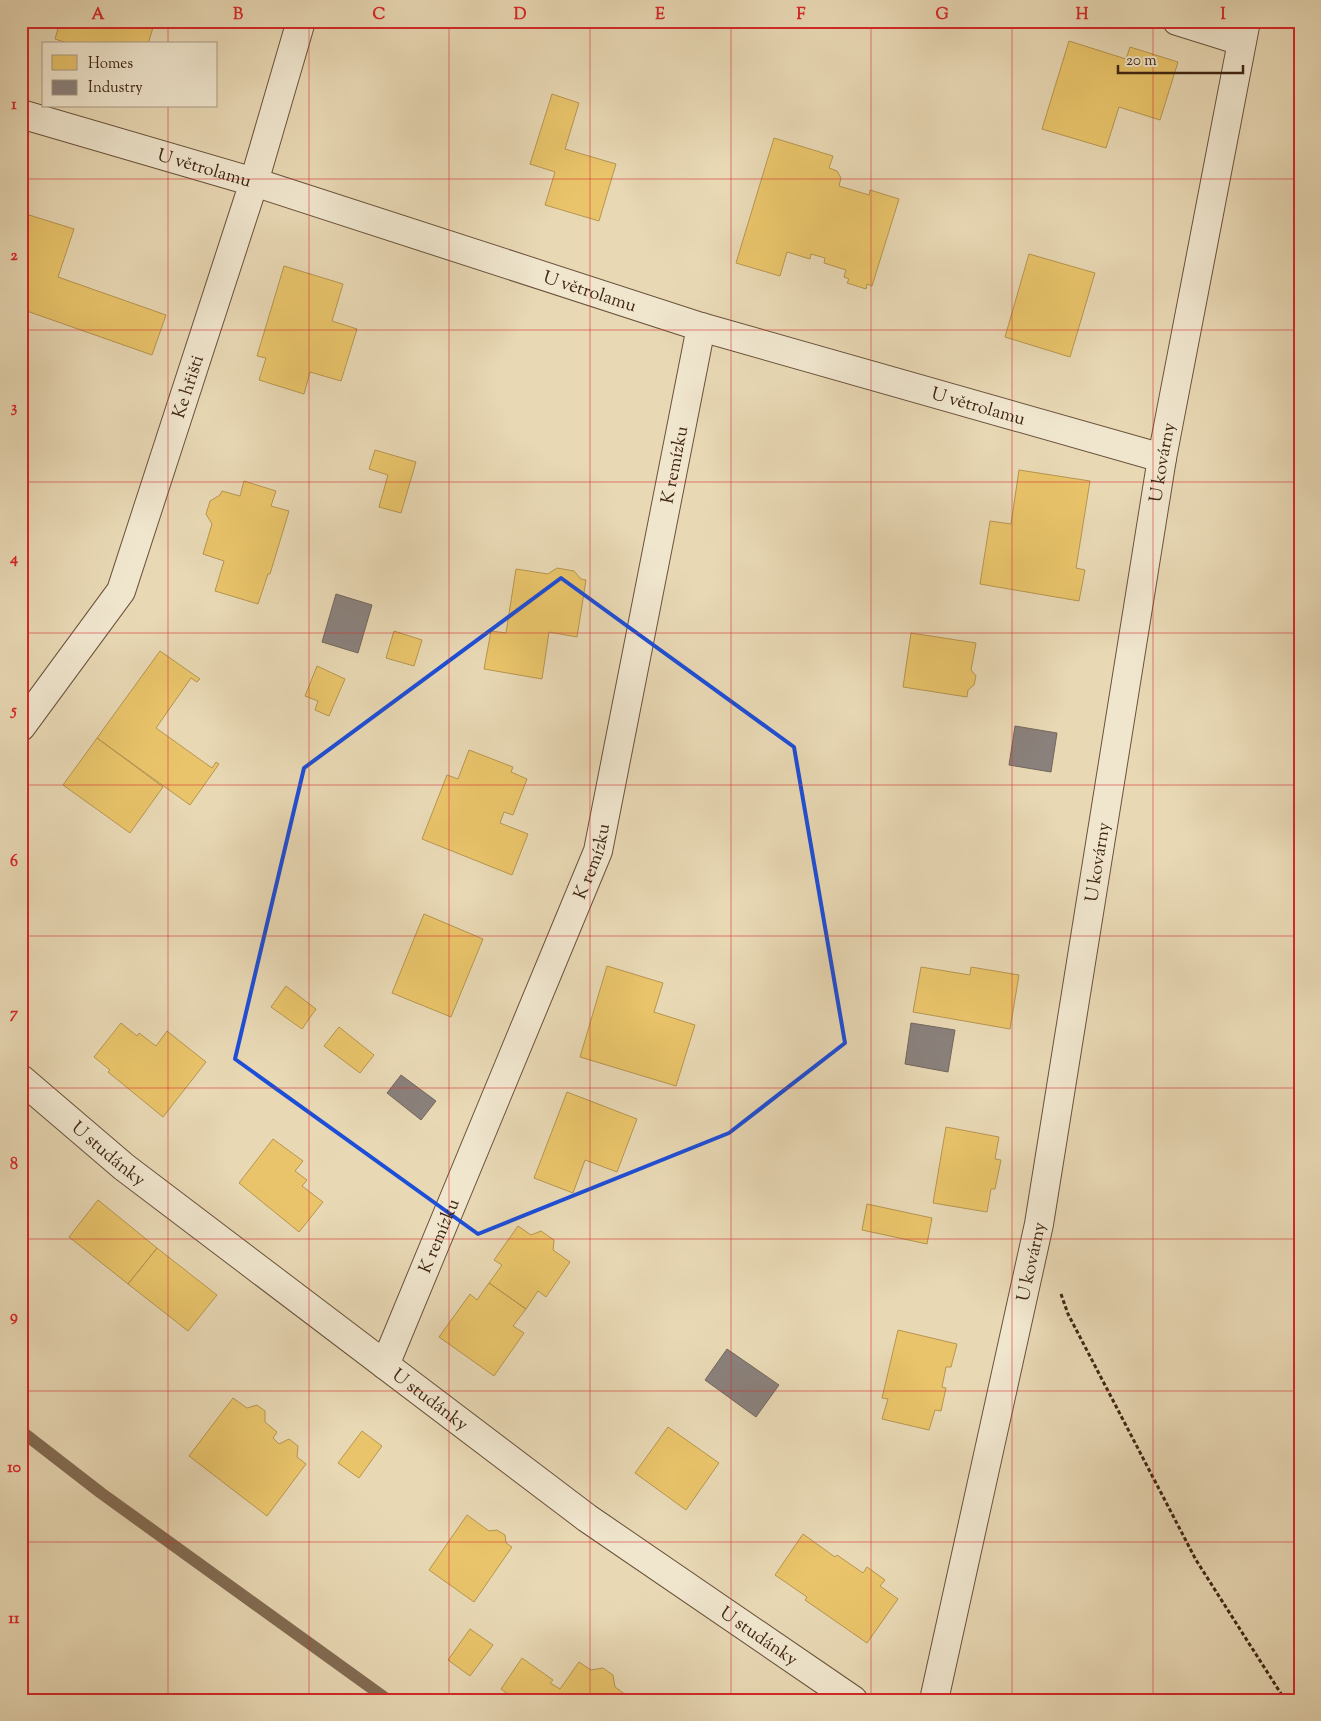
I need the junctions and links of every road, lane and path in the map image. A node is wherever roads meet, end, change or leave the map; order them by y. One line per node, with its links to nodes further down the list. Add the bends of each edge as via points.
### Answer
1 (301, 21): 5 (street, Ke hřišti)
2 (1177, 21): 3 (street)
3 (1244, 31): 7 (street, U kovárny)
4 (21, 114): 5 (street, U větrolamu)
5 (254, 182): 6 (street, U větrolamu); 8 (street, Ke hřišti, via 121,591)
6 (701, 327): 7 (street, U větrolamu); 11 (street, K remízku, via 598,851)
7 (1162, 458): 13 (street, U kovárny, via 1038,1224)
8 (21, 727)
9 (21, 1079): 11 (street, U studánky, via 124,1167)
10 (1059, 1287): 14 (path, via 1068,1314 1196,1560)
11 (385, 1365): 12 (street, U studánky, via 587,1518)
12 (853, 1700)
13 (934, 1700)
14 (1285, 1700)

